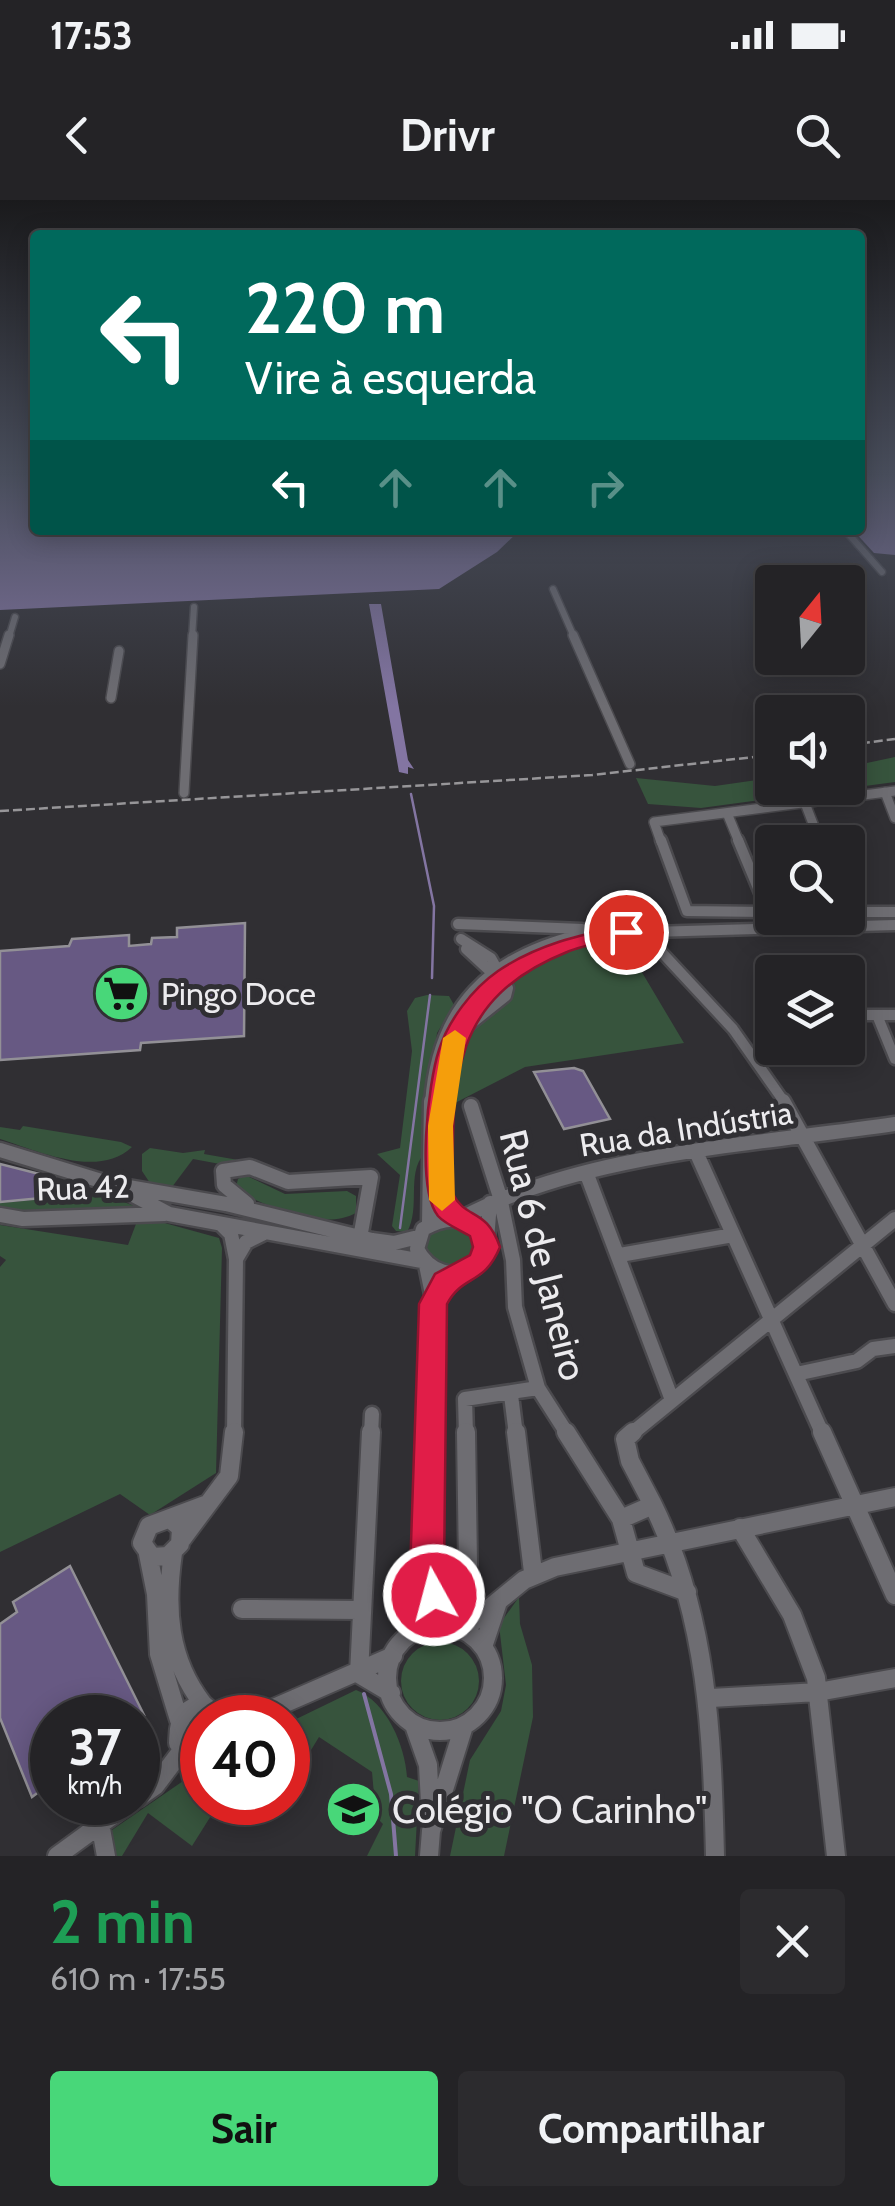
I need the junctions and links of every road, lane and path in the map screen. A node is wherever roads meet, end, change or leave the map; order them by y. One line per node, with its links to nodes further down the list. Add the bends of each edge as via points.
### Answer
1 (865, 552): 2 (street)
2 (882, 572)
3 (553, 589): 9 (street)
4 (194, 607): 11 (street)
5 (14, 616): 7 (street)
6 (119, 651): 8 (street)
7 (0, 664)
8 (111, 698)
9 (630, 764)
10 (890, 792): 12 (street); 15 (street)
11 (184, 793)
12 (865, 795)
13 (789, 805): 14 (street)
14 (727, 813): 16 (street); 17 (street, via 654,822 688,911)
15 (895, 818)
16 (755, 877)
17 (755, 912)
18 (865, 912): 19 (street)
19 (895, 912)
20 (895, 928): 21 (street)
21 (641, 930): 22 (street, via 604,934); 22 (street, via 479,928 457,920 461,938); 29 (street, via 744,1042)
22 (498, 973): 37 (street, via 452,1043 443,1100 439,1182 442,1201); 40 (street, via 448,1024 437,1052 427,1159)
23 (865, 1015): 24 (street)
24 (876, 1015): 25 (street); 26 (street)
25 (895, 1016)
26 (895, 1059)
27 (472, 1106): 34 (street, Rua 6 de Janeiro)
28 (895, 1124): 29 (street, Rua da Indústria)
29 (804, 1137): 31 (street, Rua da Indústria); 47 (street)
30 (0, 1150): 33 (street)
31 (697, 1154): 32 (street, Rua da Indústria); 43 (street)
32 (586, 1172): 34 (street, Rua da Indústria); 48 (street)
33 (111, 1184): 35 (street); 39 (street)
34 (495, 1200): 37 (street, Rua da Indústria); 46 (street, via 483,1219); 57 (street, Rua 6 de Janeiro)
35 (168, 1214): 36 (street, Rua 42); 41 (street)
36 (0, 1215)
37 (460, 1218): 40 (street); 46 (street)
38 (895, 1219): 47 (street)
39 (288, 1222): 45 (street); 45 (street, via 231,1196 224,1171 250,1167 288,1182 371,1177)
40 (430, 1223): 44 (street)
41 (222, 1225): 42 (street); 49 (street, via 231,1234)
42 (264, 1233): 49 (street, via 246,1242); 50 (street)
43 (733, 1235): 48 (street); 54 (street)
44 (418, 1236): 45 (street, via 394,1243); 50 (street)
45 (360, 1238)
46 (486, 1238): 51 (street, via 480,1263)
47 (862, 1246): 53 (street); 54 (street)
48 (620, 1255): 59 (street)
49 (236, 1260): 62 (street, via 234,1452 229,1476)
50 (424, 1263): 51 (street); 52 (street)
51 (452, 1274): 52 (street)
52 (433, 1304): 74 (street)
53 (895, 1304)
54 (771, 1319): 56 (street); 59 (street)
55 (895, 1346): 56 (street)
56 (796, 1374): 64 (street)
57 (538, 1388): 58 (street); 65 (street, Rua 6 de Janeiro)
58 (511, 1395): 72 (street, via 465,1399); 73 (street)
59 (672, 1400): 63 (street, via 625,1439)
60 (372, 1414): 79 (street)
61 (895, 1497): 64 (street)
62 (204, 1505): 66 (street); 69 (street)
63 (653, 1505): 65 (street); 68 (street)
64 (854, 1505): 67 (street); 76 (street)
65 (621, 1518): 70 (street, Rua 6 de Janeiro)
66 (170, 1519): 69 (street, via 181,1528); 71 (street, via 146,1530)
67 (740, 1528): 68 (street); 87 (street, via 792,1615)
68 (674, 1542): 70 (street); 75 (street)
69 (177, 1546): 71 (street, via 157,1558); 89 (street, via 167,1594 173,1648)
70 (630, 1551): 73 (street); 75 (street, via 636,1573)
71 (148, 1554): 92 (street, via 159,1654)
72 (468, 1565)
73 (534, 1572): 77 (street)
74 (427, 1573): 80 (street); 81 (street)
75 (687, 1592): 91 (street)
76 (895, 1595)
77 (498, 1602): 82 (street); 83 (street)
78 (242, 1609): 79 (street)
79 (358, 1610): 85 (street)
80 (442, 1623): 81 (street); 82 (street)
81 (417, 1629): 84 (street)
82 (464, 1629): 83 (street)
83 (483, 1647): 94 (street, via 490,1663 489,1696)
84 (393, 1656): 85 (street); 88 (street)
85 (358, 1674): 88 (street); 90 (street)
86 (895, 1678): 87 (street)
87 (818, 1692): 91 (street); 105 (street)
88 (391, 1693): 93 (street)
89 (194, 1695)
90 (307, 1695)
91 (711, 1698): 104 (street)
92 (179, 1720): 95 (street)
93 (415, 1727): 94 (street, via 442,1734); 100 (street, via 428,1765)
94 (462, 1729): 100 (street)
95 (180, 1739)
96 (180, 1762): 97 (street)
97 (160, 1781)
98 (97, 1825): 101 (street)
99 (100, 1825): 102 (street)
100 (432, 1831): 103 (street)
101 (57, 1856)
102 (106, 1856)
103 (429, 1856)
104 (715, 1856)
105 (836, 1856)

